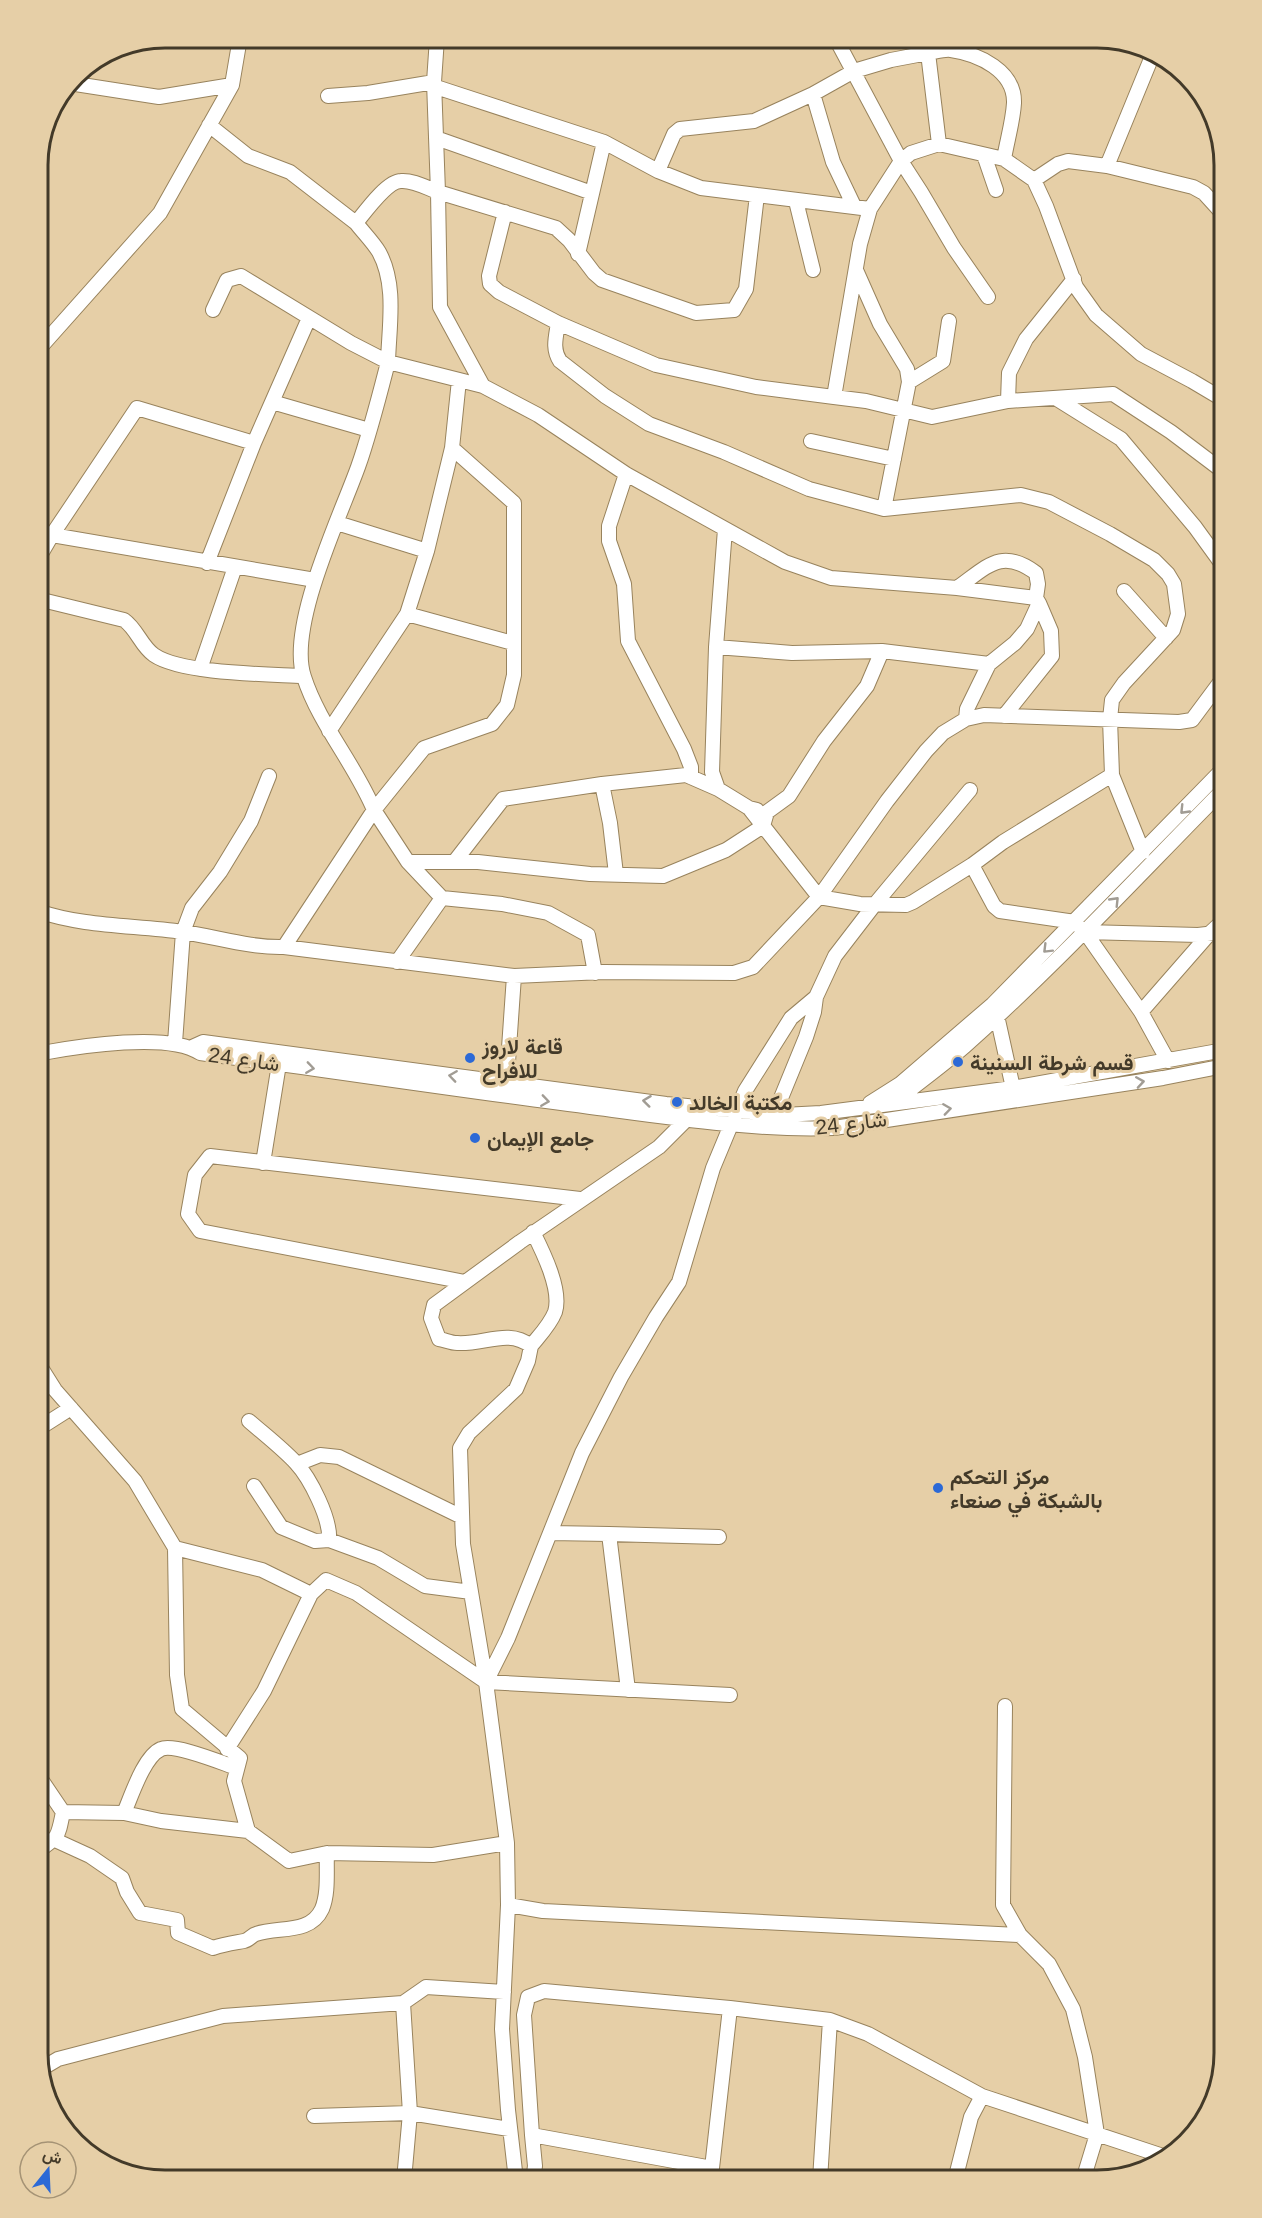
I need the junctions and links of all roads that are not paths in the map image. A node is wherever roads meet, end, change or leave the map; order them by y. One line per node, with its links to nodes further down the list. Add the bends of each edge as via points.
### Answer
1 (238, 48): 9 (street)
2 (436, 48): 7 (street)
3 (841, 48): 6 (street)
4 (928, 53): 6 (street); 15 (street); 17 (street, via 949,50 973,55 995,66 1011,83 1014,102)
5 (1150, 61): 19 (street)
6 (854, 72): 10 (street); 18 (street)
7 (434, 82): 11 (street); 13 (street); 14 (street, via 440,89)
8 (80, 85): 9 (street, via 159,97)
9 (232, 85): 12 (street)
10 (813, 94): 20 (street, via 754,121 680,129); 28 (street, via 833,162)
11 (328, 96)
12 (210, 125): 31 (street, via 248,156 290,172); 41 (street, via 160,213)
13 (436, 138): 23 (street); 24 (street)
14 (604, 142): 20 (street); 24 (street)
15 (939, 144): 16 (street); 18 (street, via 911,153)
16 (984, 155): 17 (street); 22 (street)
17 (1004, 159): 21 (street)
18 (901, 161): 29 (street); 36 (street)
19 (1107, 166): 21 (street, via 1068,161); 27 (street, via 1192,187)
20 (658, 171): 25 (street, via 701,188)
21 (1034, 180): 35 (street)
22 (996, 190)
23 (438, 192): 30 (street); 31 (street, via 397,181); 45 (street, via 440,307)
24 (592, 193): 32 (street)
25 (757, 195): 26 (street); 32 (street, via 746,289 734,310 696,314 623,288 598,277)
26 (796, 201): 28 (street); 33 (street)
27 (1214, 204)
28 (854, 206): 29 (street)
29 (870, 208): 34 (street)
30 (505, 212): 32 (street, via 556,228); 40 (street, via 490,284)
31 (356, 223): 42 (street, via 378,251 389,279)
32 (578, 254)
33 (813, 270)
34 (856, 270): 44 (street, via 880,324 907,369); 47 (street)
35 (1074, 279): 46 (street, via 1096,315 1128,344); 49 (street, via 1026,339 1009,373)
36 (988, 297)
37 (213, 310): 38 (street, via 227,280 241,276)
38 (309, 318): 42 (street); 50 (street)
39 (949, 321): 44 (street, via 943,361)
40 (558, 323): 47 (street, via 666,368 756,387); 59 (street, via 555,353 560,361 649,424 809,489)
41 (48, 339)
42 (388, 362): 43 (street); 52 (street)
43 (459, 380): 45 (street); 55 (street)
44 (909, 382): 51 (street)
45 (483, 386): 58 (street, via 538,415)
46 (1214, 394)
47 (834, 397): 51 (street)
48 (1057, 399): 49 (street); 57 (street, via 1113,394); 65 (street, via 1121,439)
49 (1008, 401): 51 (street, via 932,417)
50 (272, 402): 52 (street); 54 (street)
51 (905, 410): 56 (street)
52 (369, 430): 60 (street)
53 (811, 441): 56 (street)
54 (254, 443): 62 (street, via 137,408); 66 (street)
55 (452, 448): 64 (street); 75 (street, via 514,503)
56 (894, 459): 59 (street)
57 (1214, 464)
58 (626, 474): 61 (street); 88 (street, via 609,526 609,541 624,584 628,641 684,749)
59 (884, 509): 74 (street, via 1021,495 1049,502 1154,560 1168,574 1174,584 1178,614)
60 (337, 523): 64 (street); 68 (street)
61 (725, 530): 69 (street, via 785,562 831,578); 76 (street)
62 (52, 535): 63 (street); 66 (street)
63 (48, 542)
64 (426, 551): 73 (street)
65 (1214, 553)
66 (207, 563): 67 (street)
67 (235, 567): 68 (street); 79 (street)
68 (315, 580): 80 (street, via 302,634)
69 (957, 588): 72 (street); 72 (street, via 993,563 1009,559 1036,573)
70 (1124, 591): 74 (street)
71 (48, 601): 79 (street, via 117,617 135,630 152,654)
72 (1038, 601): 78 (street, via 1027,629); 82 (street, via 1051,631 1052,656)
73 (407, 614): 75 (street); 85 (street)
74 (1166, 638): 83 (street, via 1116,692)
75 (513, 643): 94 (street, via 514,675 507,705 492,724 424,748)
76 (716, 647): 77 (street, via 792,653); 91 (street, via 712,772)
77 (882, 651): 78 (street); 95 (street, via 867,686 824,741 789,796)
78 (989, 664): 84 (street)
79 (200, 669): 80 (street)
80 (303, 676): 85 (street)
81 (1214, 690): 83 (street, via 1191,720)
82 (1004, 716): 83 (street); 84 (street)
83 (1110, 718): 86 (street)
84 (966, 719): 101 (street, via 943,733 926,751)
85 (329, 731): 94 (street, via 366,789)
86 (1112, 775): 96 (street); 99 (street)
87 (269, 776): 107 (street, via 251,821 192,909)
88 (691, 777): 90 (street); 91 (street)
89 (1214, 778): 96 (street, one-way to 96)
90 (602, 784): 97 (street, via 503,799); 100 (street)
91 (718, 789): 95 (street)
92 (970, 790): 103 (street)
93 (1214, 799): 105 (street, one-way to 93)
94 (374, 810): 98 (street); 110 (street)
95 (765, 819): 100 (street, via 726,850 663,876); 101 (street)
96 (1143, 852): 105 (street)
97 (455, 861): 98 (street); 100 (street)
98 (408, 862): 102 (street)
99 (972, 865): 103 (street, via 906,905); 105 (street, via 1000,911)
100 (616, 874)
101 (819, 897): 103 (street); 112 (street, via 753,967 734,973)
102 (442, 898): 111 (street); 112 (street, via 548,913 588,935)
103 (875, 904): 114 (street, via 836,956)
104 (48, 914): 107 (street, via 72,920)
105 (1080, 927): 108 (street); 115 (street); 116 (street)
106 (1214, 929): 108 (street)
107 (183, 932): 110 (street); 117 (street)
108 (1210, 933): 109 (street); 116 (street)
109 (1214, 933)
110 (284, 947): 111 (street)
111 (397, 962): 113 (street)
112 (595, 973): 113 (street)
113 (514, 976): 127 (street)
114 (816, 997): 132 (street, via 806,1037); 134 (street, via 791,1018)
115 (995, 1010): 124 (street); 126 (street)
116 (1141, 1011): 121 (street)
117 (176, 1043): 118 (street); 119 (street, via 79,1046)
118 (192, 1047): 122 (street, شارع 24, via 200,1053); 127 (street, شارع 24, one-way to 118, via 203,1042)
119 (48, 1052)
120 (1214, 1052): 121 (street, شارع 24)
121 (1168, 1061): 126 (street, شارع 24)
122 (279, 1064): 127 (street, شارع 24, one-way to 127); 137 (street)
123 (1214, 1068): 133 (street, شارع 24, one-way to 123)
124 (918, 1078): 125 (street); 128 (street, via 910,1092); 129 (street)
125 (900, 1084): 129 (street); 130 (street)
126 (1013, 1088): 128 (street, شارع 24)
127 (506, 1090): 131 (street, شارع 24)
128 (914, 1100): 129 (street, شارع 24)
129 (894, 1103): 130 (street, شارع 24); 133 (street); 135 (street)
130 (865, 1106): 132 (street, شارع 24, via 820,1113)
131 (690, 1112): 134 (street, شارع 24); 138 (street, via 659,1147)
132 (774, 1114): 134 (street, شارع 24); 136 (street)
133 (916, 1114): 135 (street, شارع 24)
134 (734, 1116): 136 (street, شارع 24); 149 (street, via 713,1168 679,1282 616,1386 582,1453)
135 (855, 1124): 136 (street, شارع 24, via 834,1128)
136 (769, 1127)
137 (263, 1163): 138 (street); 140 (street, via 210,1156 195,1175 188,1214 200,1231)
138 (580, 1200): 139 (street)
139 (533, 1232): 140 (street); 141 (street, via 548,1265 556,1310)
140 (465, 1282): 141 (street, via 434,1305 431,1318 439,1339 458,1343 508,1336)
141 (531, 1346): 148 (street, via 516,1389 469,1433 460,1448)
142 (48, 1379): 143 (street)
143 (71, 1408): 145 (street); 153 (street, via 135,1481)
144 (249, 1421): 146 (street)
145 (48, 1423)
146 (297, 1464): 148 (street, via 320,1455 339,1457); 152 (street, via 319,1502)
147 (254, 1486): 152 (street, via 281,1527 315,1541)
148 (462, 1517): 154 (street)
149 (549, 1533): 150 (street); 156 (street, via 508,1638)
150 (609, 1534): 151 (street); 157 (street)
151 (719, 1537)
152 (329, 1540): 154 (street, via 378,1558 425,1586)
153 (175, 1548): 155 (street, via 262,1570); 160 (street, via 177,1675 182,1709)
154 (471, 1592): 156 (street)
155 (311, 1594): 156 (street, via 326,1580 356,1593); 160 (street, via 264,1691)
156 (486, 1682): 157 (street); 167 (street)
157 (628, 1690): 158 (street)
158 (730, 1695)
159 (1005, 1706): 171 (street, via 1003,1905)
160 (227, 1749): 161 (street, via 240,1758)
161 (237, 1768): 164 (street, via 173,1748 161,1749 148,1760); 165 (street, via 234,1781)
162 (48, 1790): 163 (street)
163 (63, 1812): 164 (street); 166 (street)
164 (124, 1813): 165 (street)
165 (248, 1831): 169 (street, via 289,1861)
166 (55, 1840): 168 (street); 169 (street, via 90,1856 123,1878 140,1913 177,1920 178,1934 213,1948 247,1940 254,1934 291,1930 311,1922 323,1902)
167 (507, 1843): 169 (street, via 433,1855); 170 (street)
168 (48, 1845)
169 (327, 1853)
170 (508, 1905): 171 (street, via 543,1911); 172 (street)
171 (1020, 1935): 181 (street, via 1049,1964 1073,2009)
172 (504, 1992): 173 (street, via 426,1987); 180 (street, via 502,2029)
173 (403, 2003): 176 (street, via 223,2016); 178 (street)
174 (730, 2008): 175 (street); 182 (street, via 544,1991 528,1997 524,2014); 188 (street)
175 (830, 2020): 177 (street, via 868,2034); 189 (street)
176 (48, 2065)
177 (982, 2096): 181 (street); 190 (street, via 971,2117)
178 (410, 2113): 179 (street); 180 (street); 184 (street)
179 (314, 2116)
180 (509, 2129): 185 (street)
181 (1097, 2134): 183 (street); 191 (street)
182 (532, 2135): 186 (street); 187 (street)
183 (1156, 2154)
184 (405, 2170)
185 (515, 2170)
186 (534, 2170)
187 (693, 2170)
188 (711, 2170)
189 (821, 2170)
190 (958, 2170)
191 (1086, 2170)

